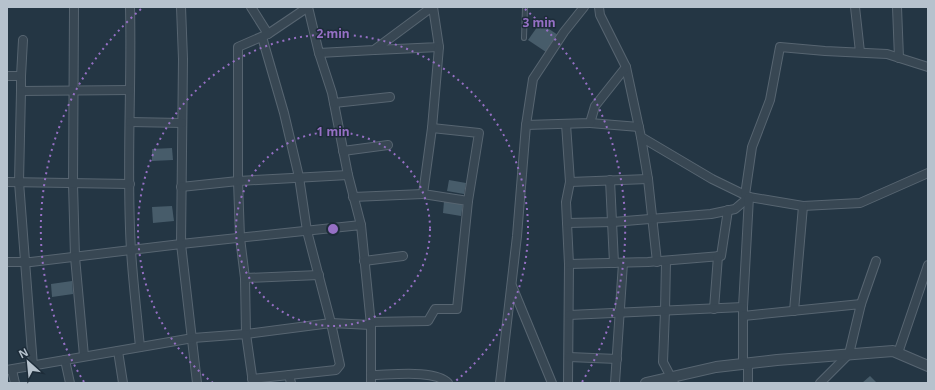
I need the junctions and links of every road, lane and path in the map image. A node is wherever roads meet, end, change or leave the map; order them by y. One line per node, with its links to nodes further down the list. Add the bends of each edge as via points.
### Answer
1 (74, 7): 23 (street)
2 (130, 7): 24 (street)
3 (181, 7): 29 (street)
4 (251, 7): 11 (street)
5 (432, 7): 14 (street); 15 (street)
6 (525, 7): 12 (lane)
7 (584, 7): 32 (street, via 533,79)
8 (599, 7): 19 (street)
9 (855, 7): 16 (street)
10 (897, 7): 18 (street)
11 (265, 35): 17 (street, via 308,7); 40 (street); 43 (street, via 238,47)
12 (524, 38)
13 (23, 40): 22 (street)
14 (439, 47): 15 (street); 34 (street)
15 (374, 50): 17 (street)
16 (860, 52): 18 (street, via 887,54); 51 (street, via 780,47 770,100 752,147)
17 (319, 53): 27 (street)
18 (899, 58): 20 (street)
19 (626, 67): 30 (street, via 595,106); 33 (street)
20 (928, 67)
21 (7, 76): 22 (street)
22 (21, 76): 25 (street)
23 (74, 90): 24 (street); 25 (street); 47 (street)
24 (130, 90): 28 (street)
25 (21, 91): 45 (street)
26 (390, 97): 27 (street)
27 (334, 103): 37 (street)
28 (130, 122): 29 (street); 48 (street)
29 (182, 122): 49 (street)
30 (590, 123): 31 (street); 33 (street)
31 (566, 124): 32 (street); 46 (street)
32 (526, 125): 79 (street)
33 (639, 127): 35 (street)
34 (432, 128): 50 (street); 53 (street, via 479,134)
35 (641, 137): 41 (street); 51 (street, via 712,179)
36 (388, 145): 37 (street)
37 (343, 151): 39 (street)
38 (928, 173): 54 (street, via 860,203)
39 (348, 175): 40 (street); 52 (street)
40 (299, 177): 43 (street); 60 (street)
41 (648, 179): 42 (street); 56 (street)
42 (610, 180): 46 (street); 57 (street)
43 (238, 181): 49 (street); 61 (street)
44 (7, 182): 45 (street)
45 (19, 182): 47 (street); 71 (street)
46 (570, 182): 58 (street, via 566,202)
47 (73, 184): 48 (street); 66 (street)
48 (130, 184): 63 (street)
49 (182, 187): 62 (street)
50 (423, 194): 52 (street); 53 (street)
51 (747, 196): 54 (street); 55 (street, via 735,209); 81 (street)
52 (354, 197): 59 (street)
53 (468, 202): 89 (street, via 457,308 435,309 428,321)
54 (803, 206): 84 (street)
55 (728, 210): 56 (street); 65 (street, via 721,256)
56 (653, 219): 57 (street); 72 (street)
57 (613, 222): 58 (street); 73 (street)
58 (567, 223): 75 (street)
59 (360, 225): 60 (street); 67 (street)
60 (308, 231): 61 (street); 77 (street)
61 (240, 238): 62 (street); 78 (street)
62 (181, 244): 63 (street); 91 (street)
63 (131, 250): 66 (street); 92 (street)
64 (403, 256): 67 (street)
65 (718, 256): 68 (street); 82 (street)
66 (75, 257): 71 (street); 96 (street)
67 (364, 261): 89 (street)
68 (666, 261): 72 (street); 83 (street)
69 (876, 261): 80 (street)
70 (7, 262): 71 (street)
71 (26, 262): 101 (street)
72 (657, 262): 74 (street)
73 (614, 263): 74 (street); 75 (street)
74 (623, 263): 85 (street)
75 (569, 264): 86 (street)
76 (928, 265): 94 (street)
77 (319, 275): 78 (street); 88 (street)
78 (244, 278): 90 (street)
79 (511, 285): 113 (street); 114 (street)
80 (861, 304): 84 (street); 95 (street)
81 (743, 307): 82 (street); 87 (street)
82 (714, 309): 83 (street)
83 (665, 311): 85 (street); 106 (street, via 663,362)
84 (794, 311): 87 (street)
85 (620, 312): 86 (street); 98 (street)
86 (569, 315): 97 (street)
87 (743, 316): 100 (street)
88 (331, 323): 89 (street); 90 (street); 104 (street, via 340,365 336,370)
89 (371, 324): 105 (street)
90 (246, 334): 91 (street); 107 (street)
91 (193, 338): 92 (street); 111 (street)
92 (140, 347): 93 (street)
93 (118, 351): 96 (street); 110 (street)
94 (898, 353): 95 (street, via 893,351); 102 (street)
95 (849, 354): 100 (street); 119 (street)
96 (84, 356): 99 (street)
97 (569, 357): 98 (street); 115 (street)
98 (617, 359): 116 (street)
99 (65, 360): 101 (street); 109 (street)
100 (746, 364): 106 (street, via 716,368); 118 (street)
101 (33, 366): 103 (street)
102 (928, 366)
103 (9, 370): 108 (street)
104 (290, 379): 107 (street)
105 (371, 379): 112 (street, via 423,374 444,379)
106 (673, 380): 117 (street)
107 (253, 381)
108 (15, 383)
109 (70, 383)
110 (123, 383)
111 (197, 383)
112 (448, 383)
113 (500, 383)
114 (552, 383)
115 (568, 383)
116 (615, 383)
117 (646, 383)
118 (748, 383)
119 (820, 383)

